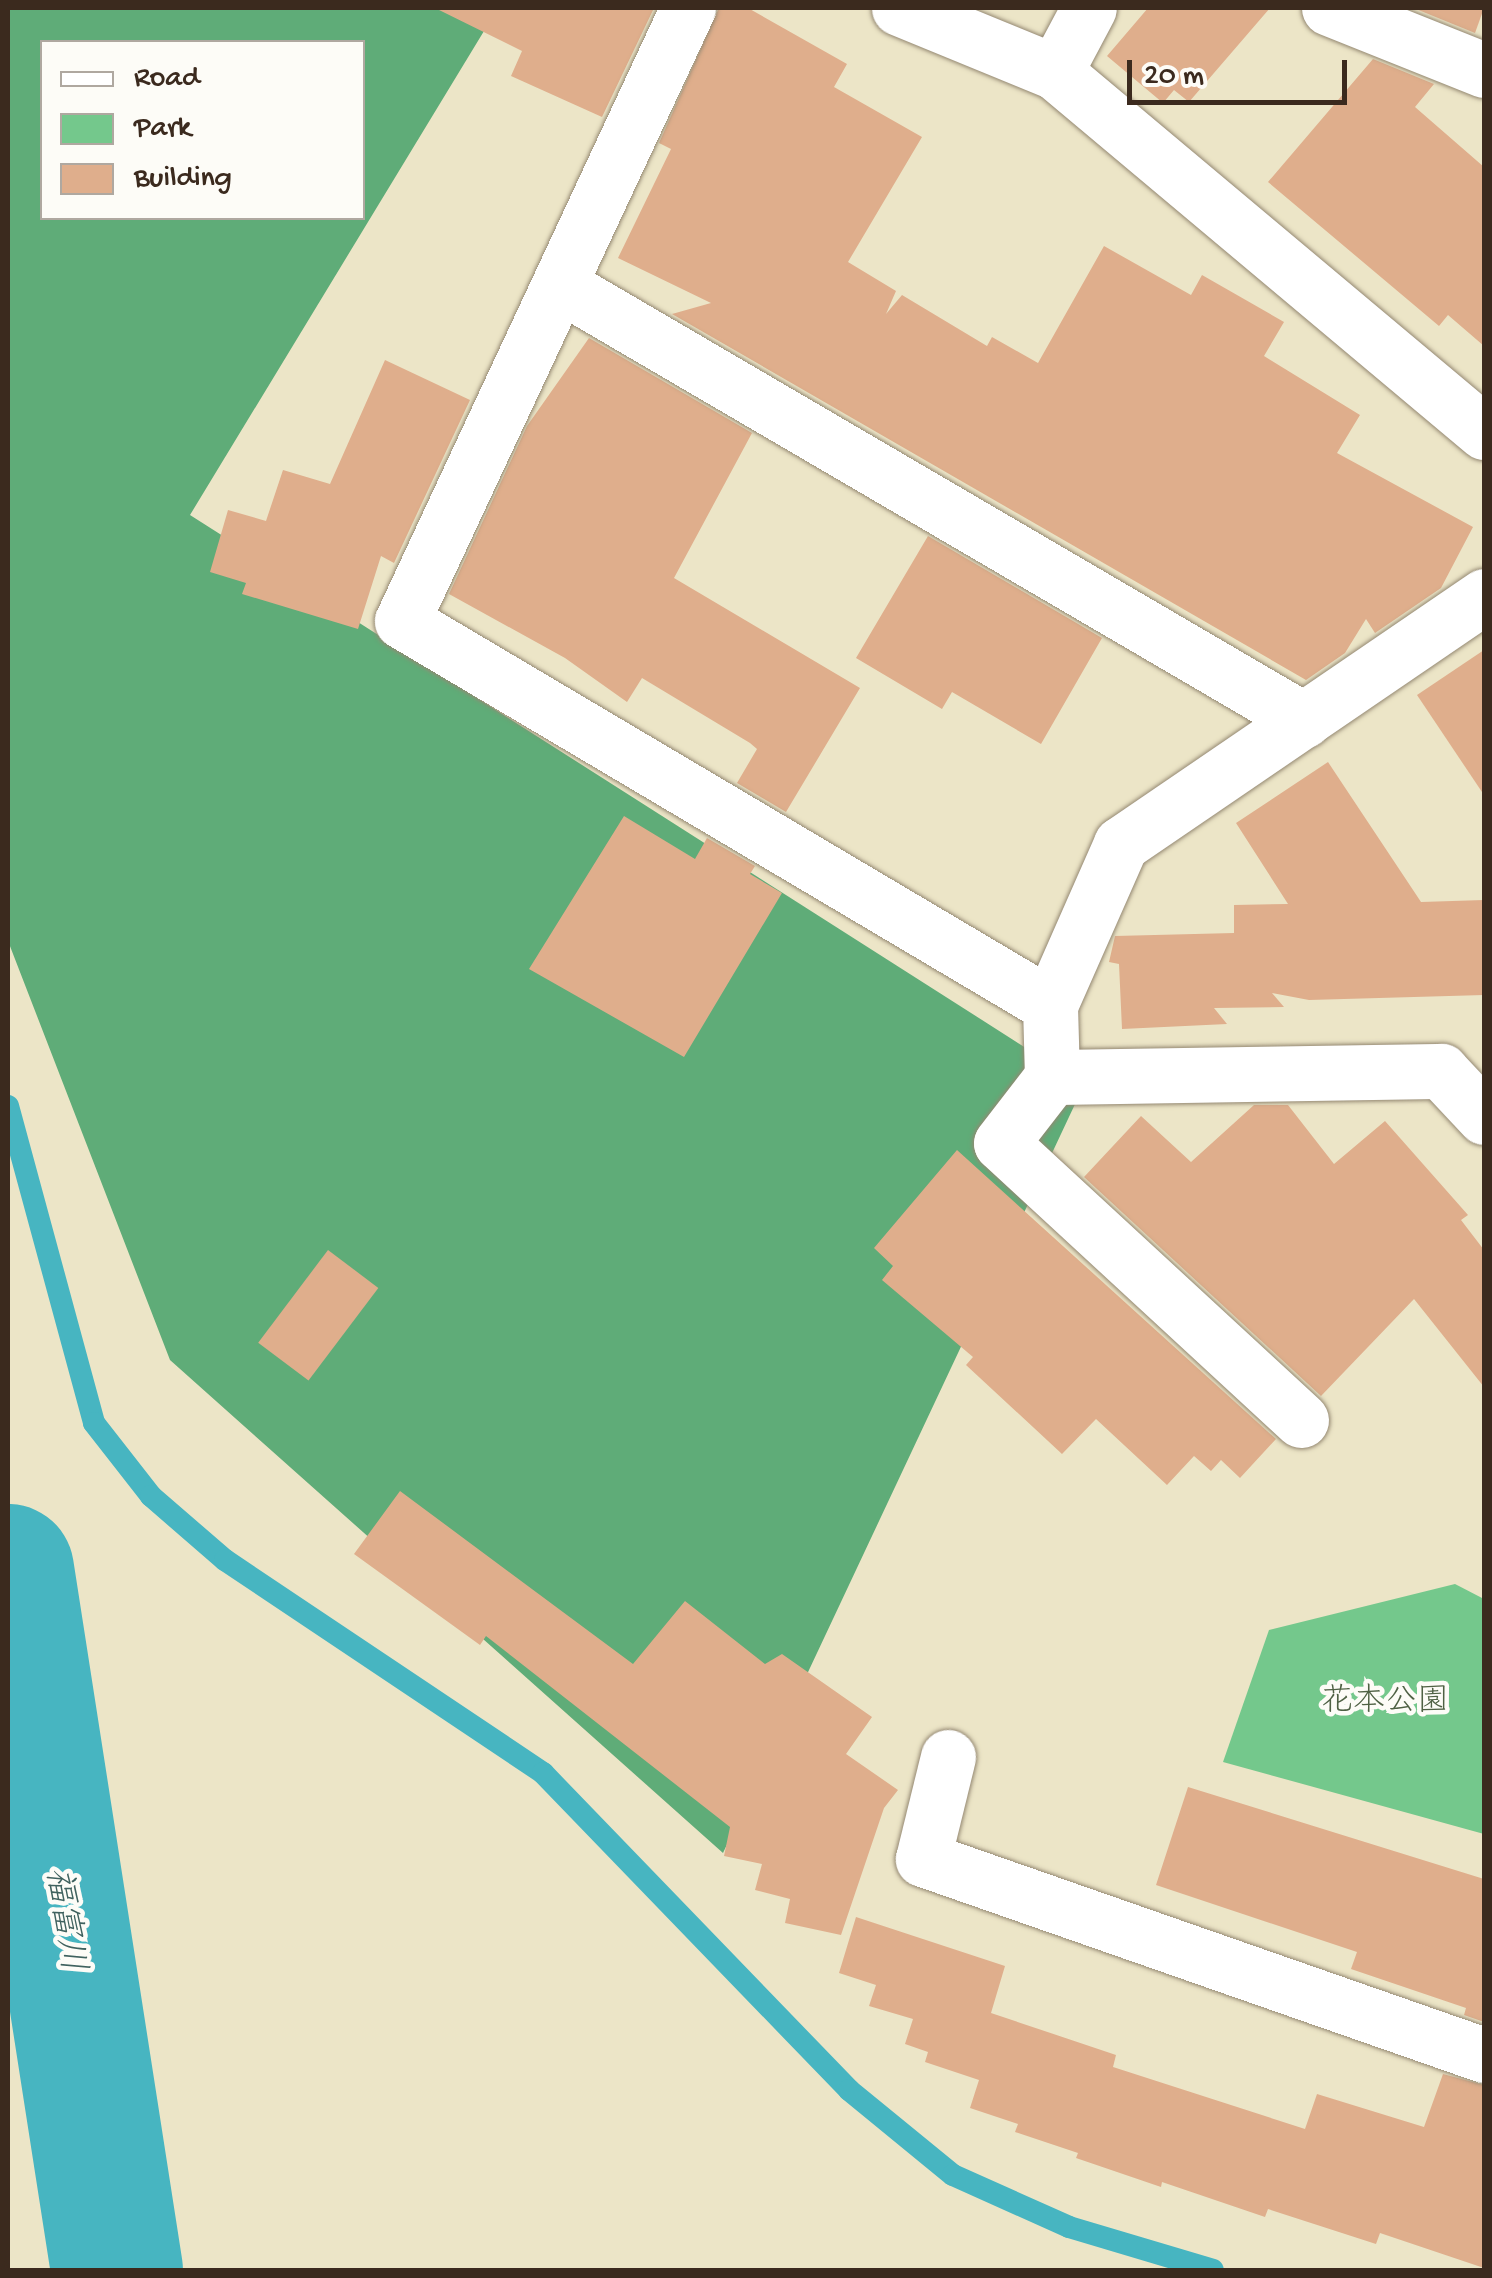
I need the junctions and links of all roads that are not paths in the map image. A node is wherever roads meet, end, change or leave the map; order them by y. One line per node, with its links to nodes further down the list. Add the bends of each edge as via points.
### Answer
1 (688, 8): 7 (street)
2 (900, 8): 6 (street)
3 (1089, 8): 6 (street)
4 (1329, 8): 5 (street)
5 (1484, 70)
6 (1055, 72): 8 (street)
7 (560, 285): 10 (street); 11 (street, via 402,622)
8 (1484, 432)
9 (1484, 596): 10 (street)
10 (1304, 720): 11 (street, via 1121,844)
11 (1050, 1005): 12 (street)
12 (1052, 1077): 13 (street, via 1441,1071); 14 (street, via 1001,1143)
13 (1484, 1117)
14 (1301, 1420)
15 (948, 1756): 16 (street, via 923,1859)
16 (1484, 2055)

